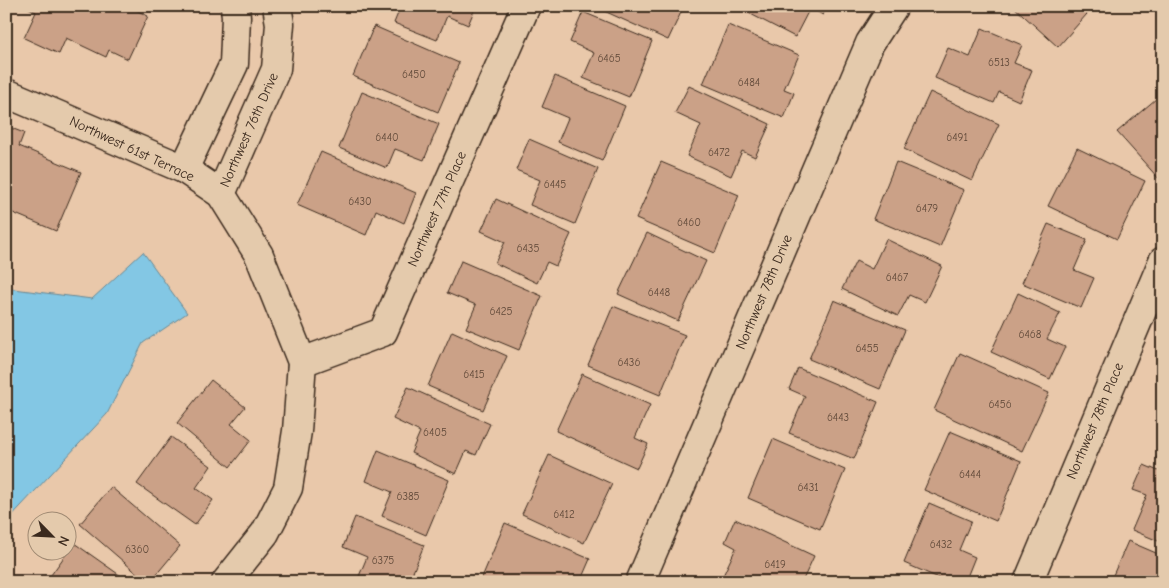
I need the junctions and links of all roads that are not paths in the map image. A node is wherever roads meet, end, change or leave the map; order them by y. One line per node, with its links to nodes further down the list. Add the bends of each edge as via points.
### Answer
1 (235, 6): 6 (street, via 234,64)
2 (277, 6): 7 (street, Northwest 76th Drive, via 280,24 276,70)
3 (526, 6): 9 (street, Northwest 77th Place, via 383,332)
4 (894, 6): 11 (street, Northwest 78th Drive, via 870,43)
5 (6, 93): 6 (street, Northwest 61st Terrace)
6 (184, 169): 7 (street, Northwest 61st Terrace)
7 (221, 194): 9 (street, Northwest 61st Terrace, via 259,256)
8 (1163, 261): 12 (street, Northwest 78th Place)
9 (302, 362): 10 (street, via 297,431 288,488 265,533)
10 (226, 582)
11 (640, 582)
12 (1028, 582)

